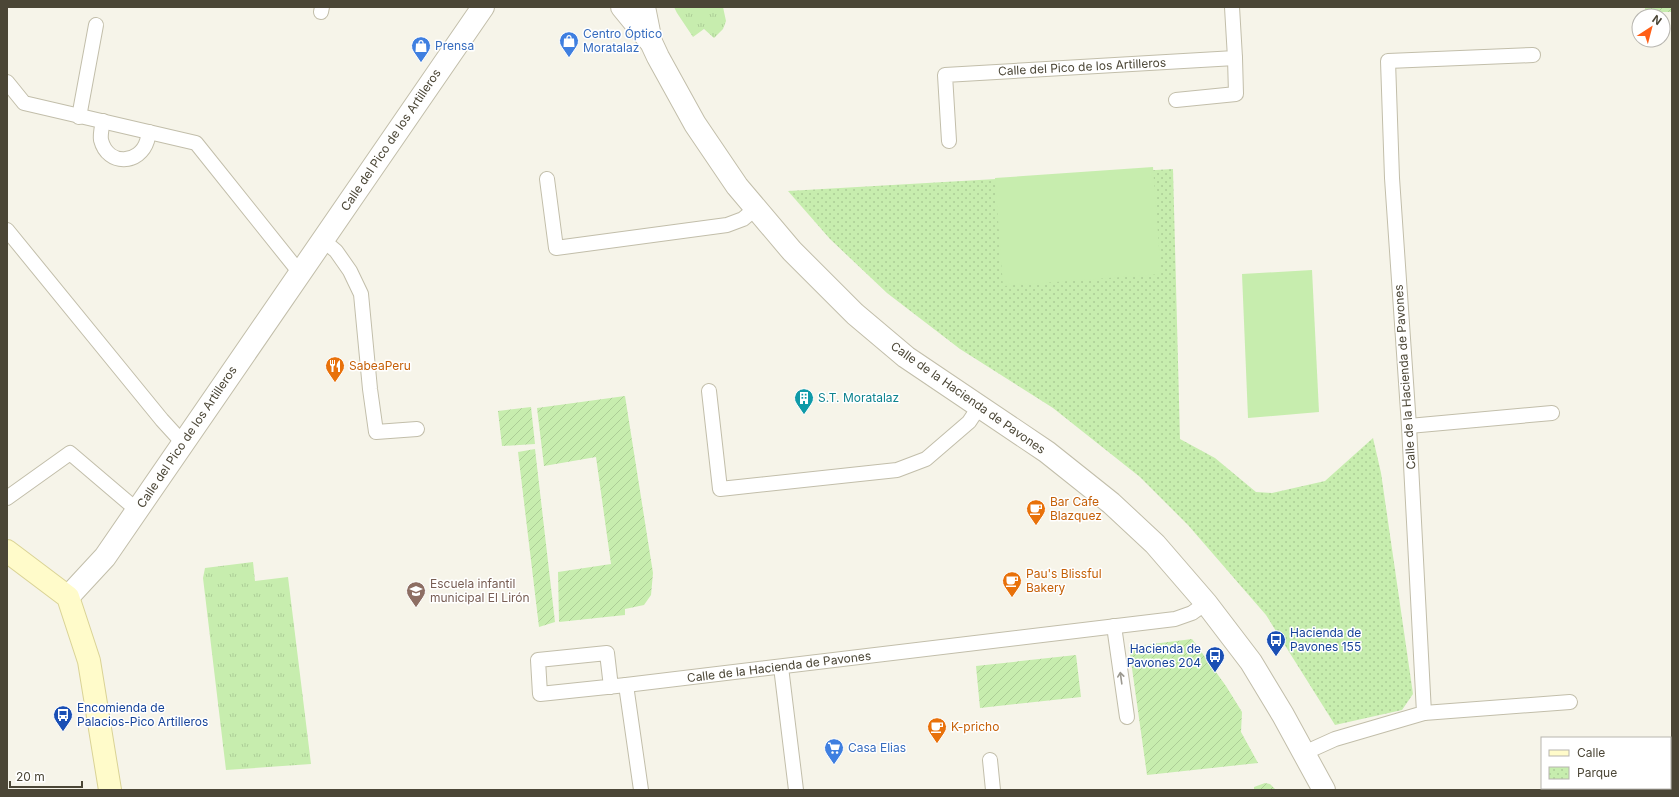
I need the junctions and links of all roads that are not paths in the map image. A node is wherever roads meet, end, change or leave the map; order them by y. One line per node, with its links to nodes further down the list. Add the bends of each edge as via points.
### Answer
1 (482, 7): 18 (street, Calle del Pico de los Artilleros)
2 (622, 7): 6 (street, Calle de la Hacienda de Pavones)
3 (644, 7): 6 (street, Calle de la Hacienda de Pavones)
4 (1232, 7): 8 (lane)
5 (96, 25): 11 (lane)
6 (651, 42): 16 (street, Calle de la Hacienda de Pavones, via 695,124)
7 (1533, 55): 23 (lane, Calle de la Hacienda de Pavones, via 1388,61 1392,178)
8 (1235, 58): 10 (lane, via 1236,94); 14 (lane, Calle del Pico de los Artilleros, via 945,75)
9 (7, 82): 11 (lane, via 24,103)
10 (1176, 100)
11 (79, 117): 12 (lane)
12 (103, 121): 13 (lane); 13 (lane, via 101,139 111,156 119,160 130,158 142,150)
13 (149, 132): 19 (lane, via 196,143)
14 (949, 141)
15 (547, 179): 16 (lane, via 556,248 728,226 743,219)
16 (755, 209): 21 (street, Calle de la Hacienda de Pavones, via 792,251 855,314 906,357)
17 (7, 230): 25 (lane)
18 (323, 240): 19 (street, Calle del Pico de los Artilleros); 24 (lane, via 336,251 350,271 361,294 376,432)
19 (300, 273): 25 (street, Calle del Pico de los Artilleros)
20 (709, 391): 21 (lane, via 720,489 897,470 926,459 969,422)
21 (979, 407): 30 (street, Calle de la Hacienda de Pavones, via 1046,452 1111,503 1155,544)
22 (1552, 413): 23 (lane)
23 (1408, 426): 36 (lane, Calle de la Hacienda de Pavones)
24 (417, 429)
25 (183, 443): 27 (street, Calle del Pico de los Artilleros)
26 (7, 498): 27 (lane, via 70,453)
27 (137, 510): 29 (street, Calle del Pico de los Artilleros, via 105,557)
28 (7, 551): 29 (street)
29 (68, 597): 40 (street, via 90,661)
30 (1206, 603): 31 (lane, Calle de la Hacienda de Pavones, via 1175,619); 38 (street, Calle de la Hacienda de Pavones, via 1251,662)
31 (1114, 626): 32 (lane, Calle de la Hacienda de Pavones); 37 (lane, one-way to 31)
32 (781, 666): 33 (lane, Calle de la Hacienda de Pavones); 42 (lane)
33 (626, 685): 34 (lane, Calle de la Hacienda de Pavones); 41 (lane)
34 (611, 687): 34 (lane, Calle de la Hacienda de Pavones, via 608,653 538,660 540,694)
35 (1570, 702): 36 (lane)
36 (1424, 713): 38 (lane, via 1335,739)
37 (1127, 717)
38 (1304, 754): 44 (street, Calle de la Hacienda de Pavones)
39 (990, 760): 43 (lane)
40 (110, 790)
41 (641, 790)
42 (796, 790)
43 (993, 790)
44 (1324, 790)

